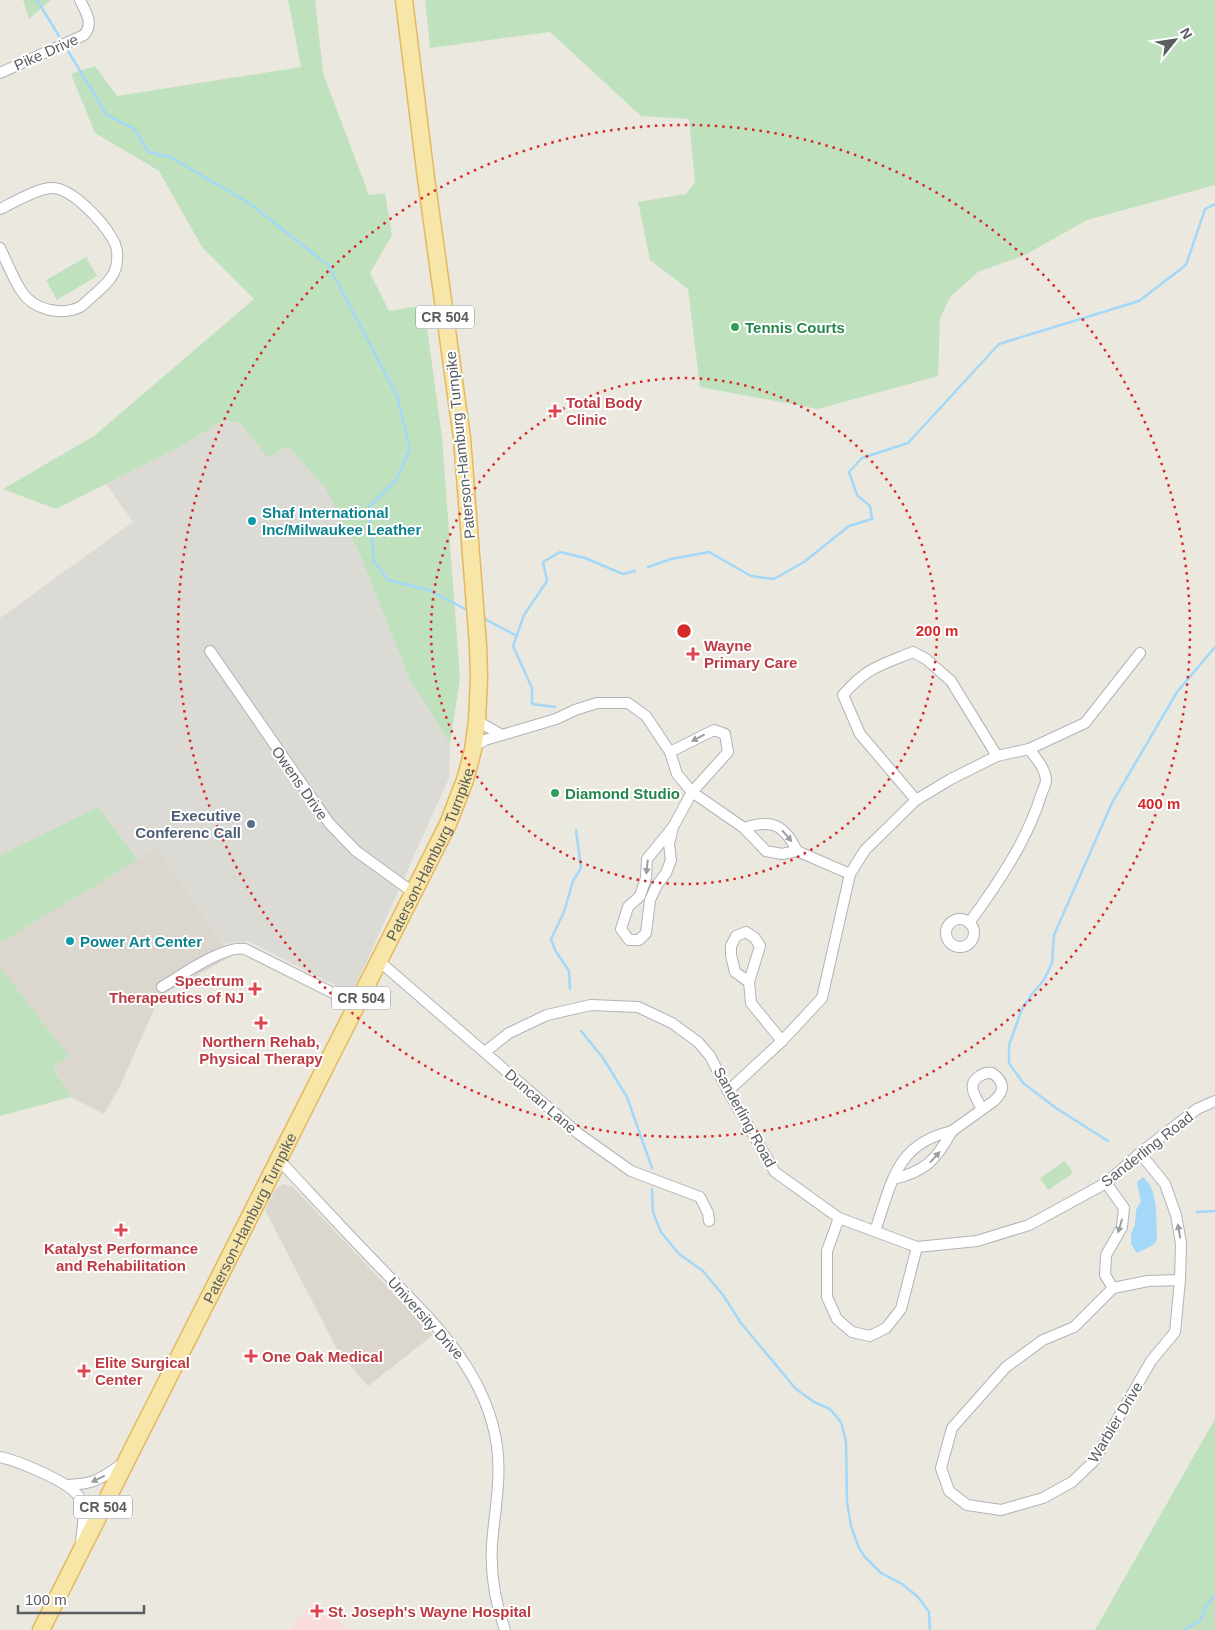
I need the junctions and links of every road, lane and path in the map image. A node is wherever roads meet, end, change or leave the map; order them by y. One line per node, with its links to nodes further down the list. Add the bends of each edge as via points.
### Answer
1 (80, 0): 3 (street, Pike Drive, via 89,20 84,35)
2 (404, 0): 8 (main road, Paterson-Hamburg Turnpike / CR 504, via 458,409 476,614)
3 (0, 73)
4 (0, 209): 5 (street, via 41,190 64,190 78,198 113,239 117,262 113,275 81,306 68,311 49,310 31,302 23,292)
5 (0, 248)
6 (210, 650): 22 (street, Owens Drive, via 328,823 356,851)
7 (1140, 653): 11 (street, via 1085,723)
8 (477, 721): 9 (street); 10 (main road, Paterson-Hamburg Turnpike / CR 504)
9 (502, 735): 10 (street); 12 (street, via 597,703 628,703 646,716)
10 (474, 746): 22 (main road, Paterson-Hamburg Turnpike / CR 504, via 454,811)
11 (1030, 749): 13 (street); 23 (street, via 1040,762 1046,780 1036,811 987,899)
12 (670, 752): 14 (street, via 678,774); 14 (street, one-way to 12, via 728,752 725,734 714,730)
13 (997, 756): 15 (street); 15 (street, via 952,681 926,659 912,652 870,669 843,695 849,713 860,734)
14 (692, 792): 16 (street); 17 (street)
15 (916, 800): 19 (street, via 864,850)
16 (673, 827): 20 (street, one-way to 20, via 647,859); 21 (street, via 669,844 671,860)
17 (744, 828): 18 (street, via 766,851 782,854); 18 (street, one-way to 18, via 759,823 777,825 790,836)
18 (797, 851): 19 (street)
19 (850, 874): 28 (street, via 822,998)
20 (643, 887): 21 (street); 21 (street, via 623,919 621,929 628,940 639,940 646,933)
21 (654, 891)
22 (414, 893): 24 (main road, Paterson-Hamburg Turnpike / CR 504)
23 (969, 923)
24 (379, 961): 27 (main road, Paterson-Hamburg Turnpike / CR 504); 29 (street, Duncan Lane)
25 (749, 982): 28 (street, via 751,1003)
26 (162, 987): 27 (street, via 224,951 238,948)
27 (358, 1005): 35 (main road, Paterson-Hamburg Turnpike / CR 504)
28 (782, 1041): 30 (street)
29 (485, 1052): 30 (street, Sanderling Road, via 510,1033 547,1015 591,1005 638,1007 672,1023 698,1042 710,1056); 39 (street, Duncan Lane, via 608,1156 631,1171 700,1197)
30 (728, 1091): 38 (street, Sanderling Road, via 775,1172)
31 (1215, 1101): 34 (street, Sanderling Road, via 1196,1109)
32 (982, 1109): 33 (street)
33 (952, 1131): 36 (street, one-way to 33, via 913,1174 932,1161); 36 (street, via 937,1134 917,1145 907,1154)
34 (1140, 1153): 37 (street, Sanderling Road); 42 (street, Warbler Drive, one-way to 34, via 1181,1243 1176,1215 1165,1184)
35 (279, 1160): 45 (main road, Paterson-Hamburg Turnpike / CR 504); 49 (street, University Drive, via 442,1332 478,1387 497,1446 499,1480 492,1560 495,1596)
36 (894, 1179): 40 (street)
37 (1106, 1184): 41 (street, Sanderling Road, via 1029,1225 977,1241); 43 (street, one-way to 43, via 1124,1208 1122,1227 1106,1255 1105,1275)
38 (839, 1218): 40 (street, Sanderling Road); 41 (street, via 827,1251 827,1297 837,1319 852,1332 870,1336 886,1328 901,1309)
39 (709, 1221)
40 (875, 1231): 41 (street, Sanderling Road)
41 (917, 1247)
42 (1180, 1280): 43 (street, via 1148,1281); 43 (street, Warbler Drive, via 1175,1332 1151,1361 1094,1462 1072,1482 1043,1498 1001,1510 967,1505 949,1491 941,1468 952,1428 1006,1367 1044,1340 1074,1327)
43 (1114, 1288)
44 (0, 1457): 46 (street, via 14,1460)
45 (126, 1462): 46 (street, one-way to 46, via 88,1484); 47 (main road, Paterson-Hamburg Turnpike / CR 504)
46 (66, 1485): 47 (street, via 81,1500)
47 (80, 1552): 48 (main road, Paterson-Hamburg Turnpike / CR 504)
48 (41, 1630)
49 (505, 1630)

